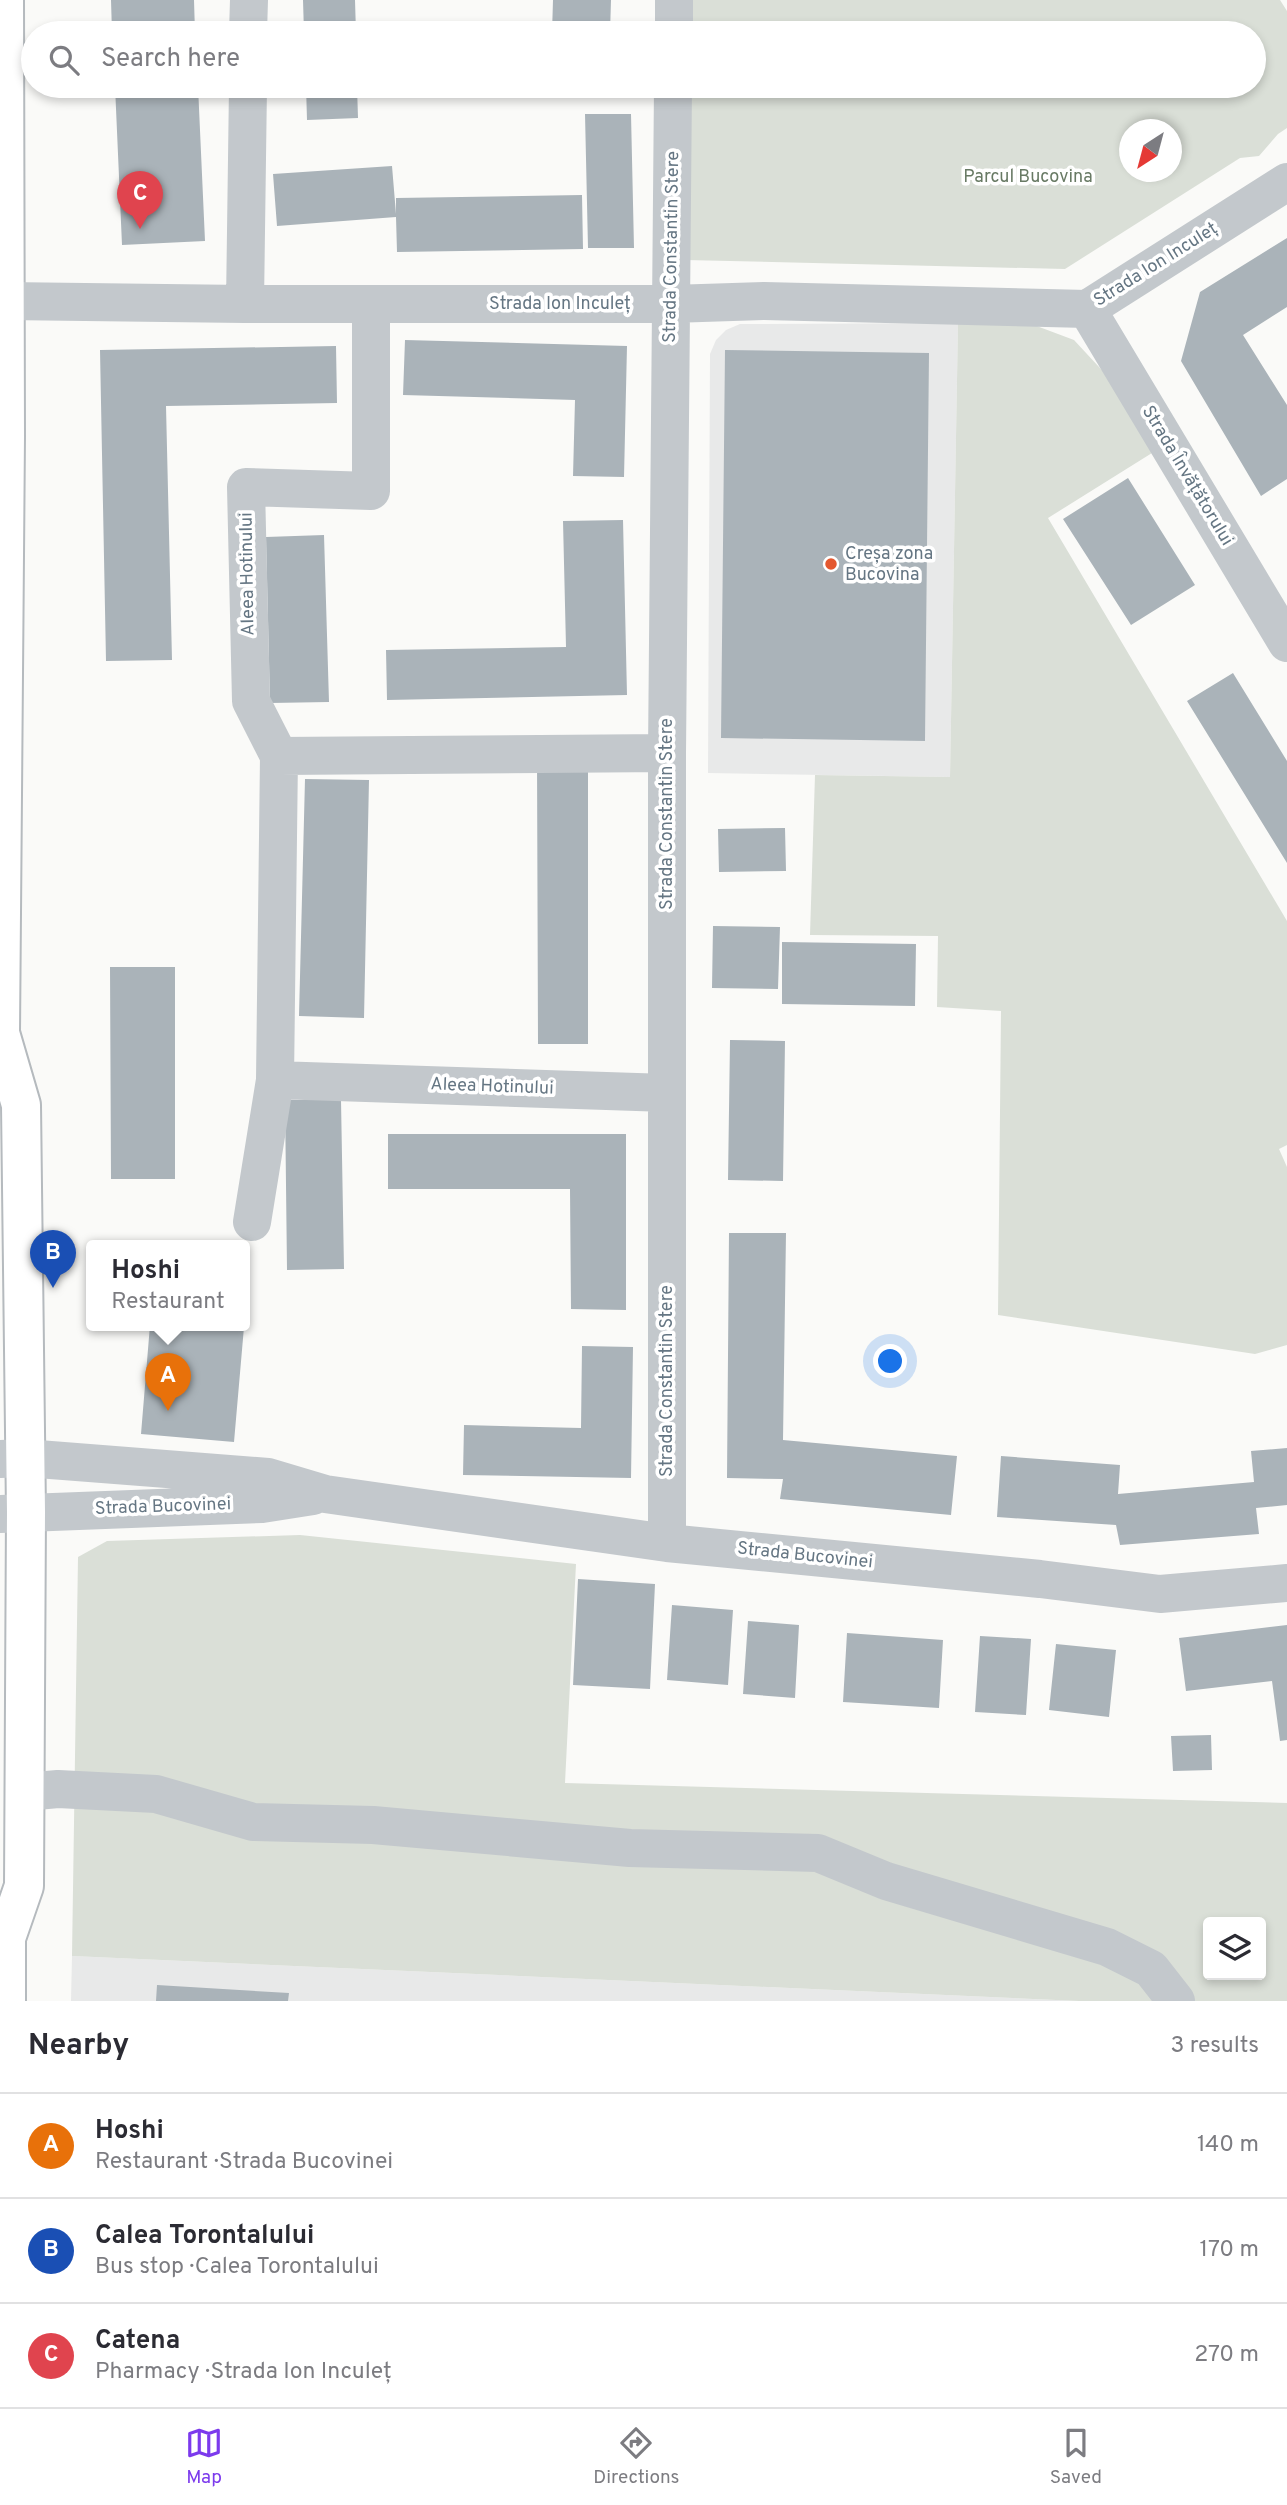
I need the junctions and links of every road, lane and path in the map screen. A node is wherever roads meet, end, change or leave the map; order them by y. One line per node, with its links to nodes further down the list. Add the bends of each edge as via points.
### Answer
1 (4, 0): 9 (main road)
2 (248, 0): 4 (street)
3 (674, 0): 5 (street)
4 (248, 21)
5 (674, 21)
6 (248, 98): 10 (street)
7 (673, 98): 12 (street, Strada Constantin Stere)
8 (1287, 182): 13 (street, Strada Ion Inculeț)
9 (5, 301): 10 (street, Strada Ion Inculeț); 14 (main road)
10 (245, 304): 11 (street, Strada Ion Inculeț)
11 (371, 304): 12 (street, Strada Ion Inculeț); 18 (street, Aleea Hotinului, via 371,491 246,487 251,701)
12 (671, 304): 13 (street, Strada Ion Inculeț, via 764,301); 17 (street, Strada Constantin Stere)
13 (1087, 309): 15 (street, Strada Învățătorului)
14 (3, 508): 16 (main road)
15 (1287, 643)
16 (2, 652): 19 (main road)
17 (667, 752): 18 (street); 21 (street, Strada Constantin Stere)
18 (279, 756): 20 (street, Aleea Hotinului)
19 (0, 1033): 23 (main road, via 20,1105)
20 (275, 1080): 21 (street, Aleea Hotinului); 22 (street, Aleea Hotinului)
21 (667, 1093): 26 (street, Strada Constantin Stere)
22 (252, 1222)
23 (13, 1459): 24 (street, Strada Bucovinei, via 268,1477); 25 (main road)
24 (325, 1494): 25 (street, Strada Bucovinei, via 262,1504); 26 (street, Strada Bucovinei)
25 (13, 1513): 28 (main road)
26 (667, 1543): 27 (street, Strada Bucovinei, via 1160,1594)
27 (1287, 1583)
28 (24, 1792): 29 (main road, via 24,1886); 31 (street, via 58,1789 156,1794 253,1822 373,1825 630,1848 818,1853 886,1881 1107,1947 1151,1969)
29 (3, 1932): 30 (main road)
30 (6, 2001)
31 (1176, 2001)

